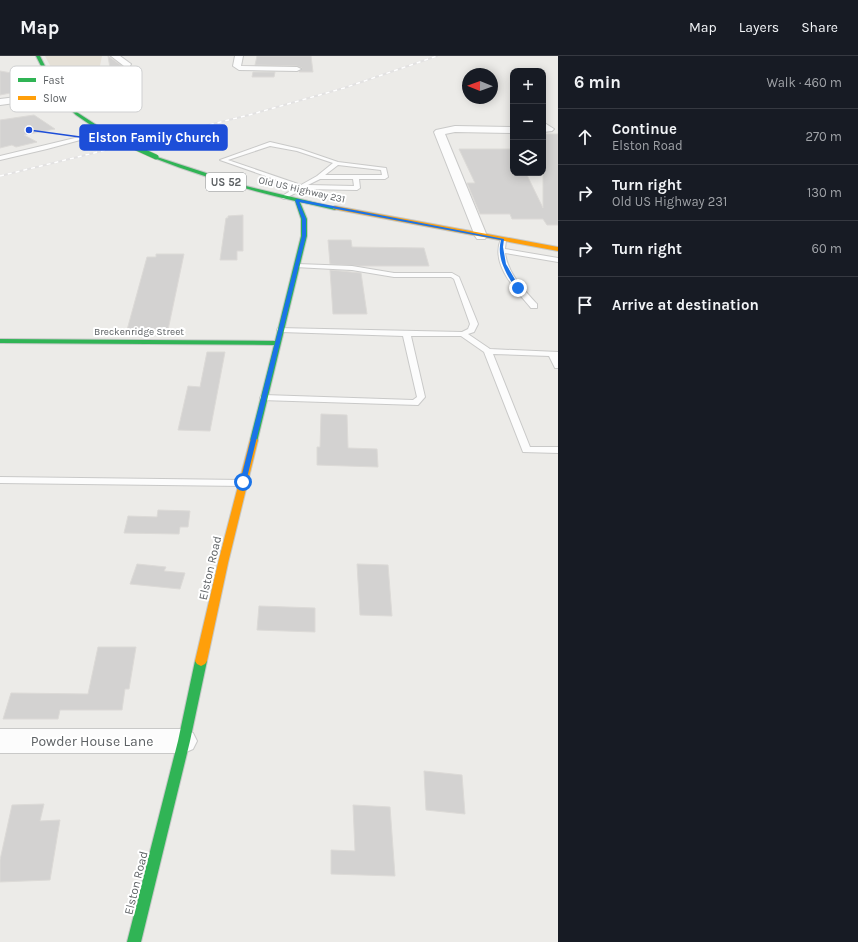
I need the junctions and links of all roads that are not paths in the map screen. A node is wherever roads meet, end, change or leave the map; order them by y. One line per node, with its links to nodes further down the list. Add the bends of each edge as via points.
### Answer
1 (38, 56): 5 (main road, Old US Highway 231 / US 52)
2 (115, 56): 4 (street)
3 (239, 56): 6 (street, via 239,68)
4 (127, 64)
5 (43, 66)
6 (297, 69)
7 (10, 101): 8 (street)
8 (0, 102)
9 (75, 112): 11 (main road, Old US Highway 231 / US 52)
10 (510, 127): 19 (street, via 439,132)
11 (107, 134): 12 (lane); 17 (main road, Old US Highway 231 / US 52, bridge, via 203,175)
12 (0, 158)
13 (338, 164): 14 (lane, via 384,169 385,176); 15 (lane); 16 (lane, via 298,150 270,144 223,160)
14 (356, 176): 15 (lane); 16 (lane, via 357,188)
15 (319, 177): 16 (lane)
16 (301, 187): 17 (lane)
17 (284, 197): 18 (main road, Old US Highway 231 / US 52)
18 (297, 200): 19 (main road, Old US Highway 231 / US 52); 24 (main road, Elston Road, via 304,219)
19 (481, 236): 20 (main road, Old US Highway 231 / US 52)
20 (503, 240): 21 (main road, Old US Highway 231 / US 52); 22 (lane)
21 (558, 249)
22 (502, 250): 23 (lane); 25 (lane, via 504,264 511,278)
23 (558, 260)
24 (297, 266): 26 (main road, Elston Road); 28 (lane, via 352,268 394,275 452,275 457,278 474,324 471,330)
25 (534, 306)
26 (281, 330): 27 (lane); 30 (main road, Elston Road)
27 (406, 334): 28 (lane); 34 (lane, via 421,397 415,403)
28 (463, 334): 31 (lane)
29 (0, 341): 30 (main road, Breckenridge Street)
30 (277, 343): 34 (main road, Elston Road)
31 (488, 351): 32 (lane); 35 (lane, via 526,450)
32 (555, 354): 33 (lane)
33 (558, 366)
34 (264, 398): 37 (main road, Elston Road)
35 (558, 450)
36 (0, 480): 37 (lane)
37 (243, 482): 39 (main road, Elston Road)
38 (0, 741): 39 (street, Powder House Lane)
39 (184, 741): 40 (main road, Elston Road)
40 (134, 942)

